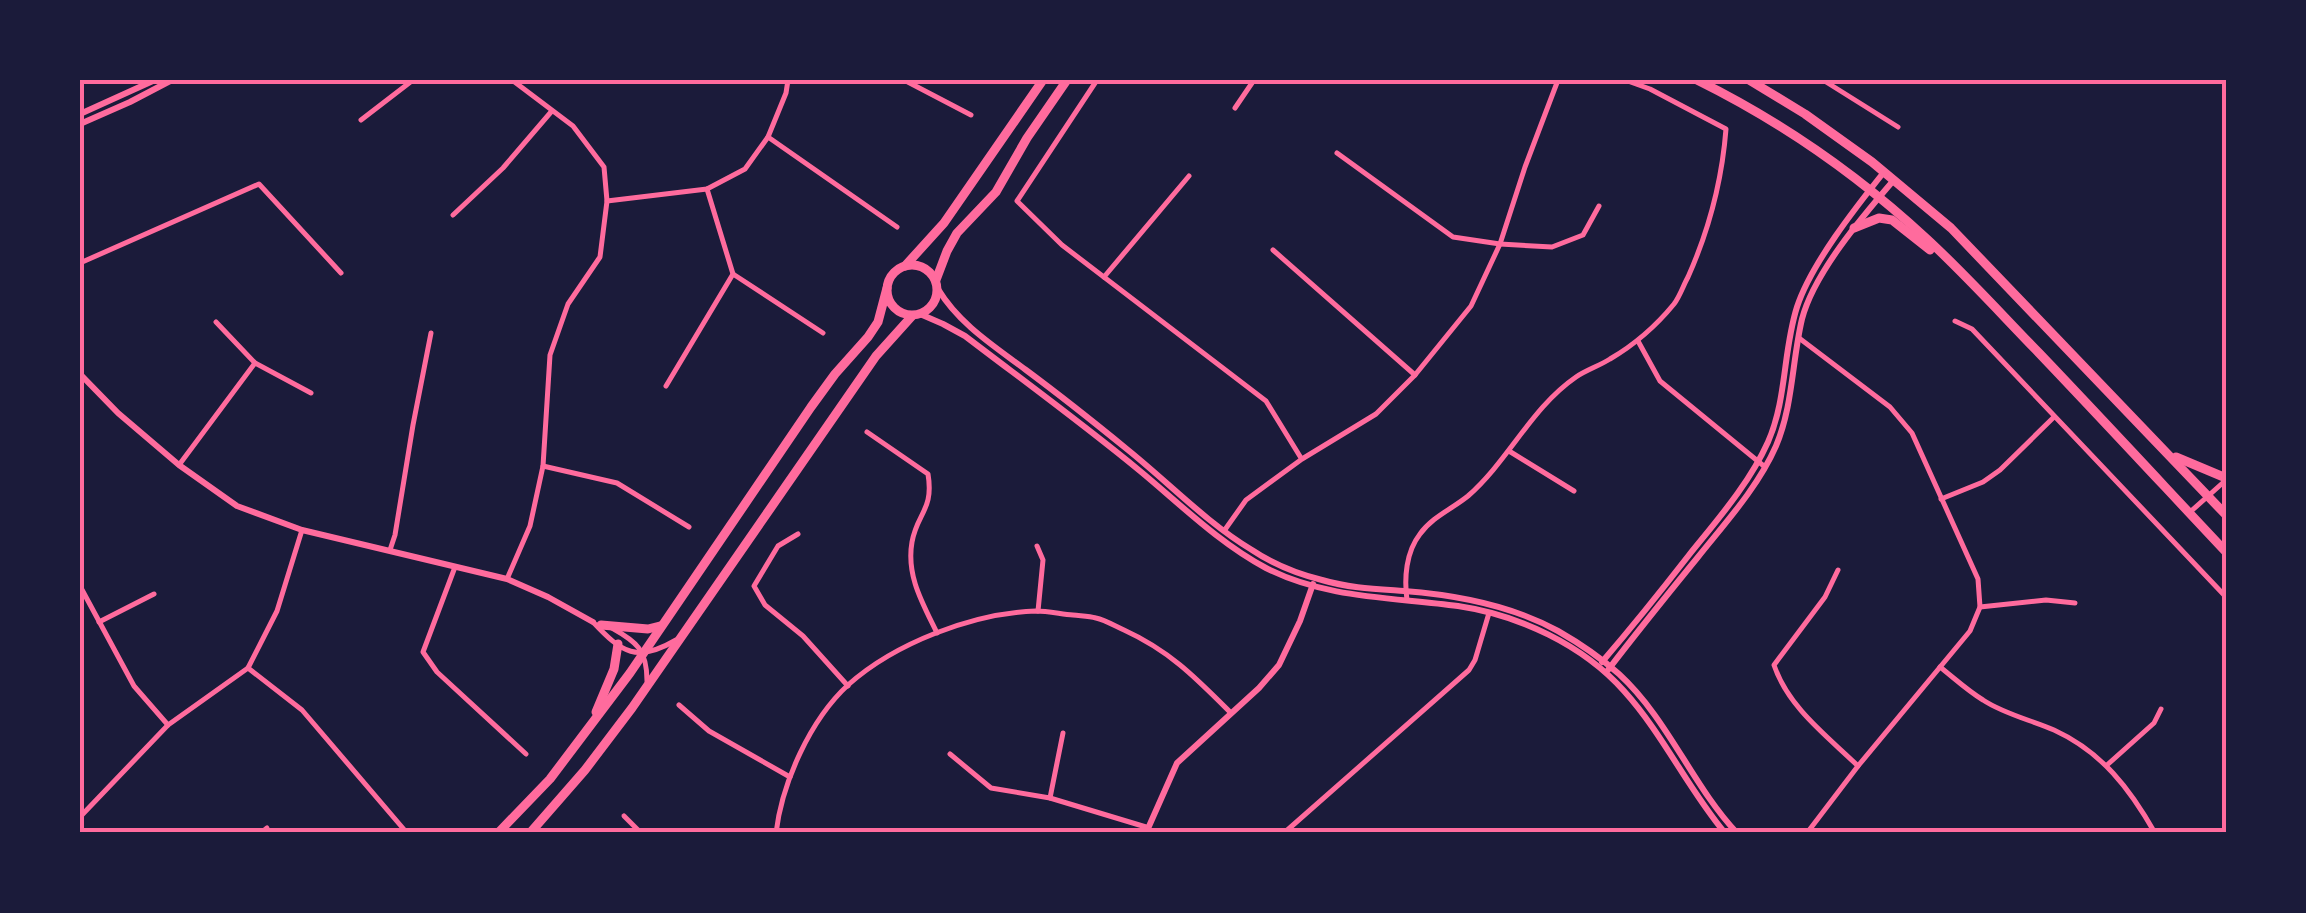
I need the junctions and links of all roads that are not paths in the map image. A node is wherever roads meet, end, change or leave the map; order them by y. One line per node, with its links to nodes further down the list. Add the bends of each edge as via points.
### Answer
1 (155, 80): 20 (street)
2 (172, 80): 23 (street)
3 (413, 80): 22 (street)
4 (512, 80): 19 (street)
5 (788, 80): 25 (street)
6 (904, 80): 21 (street)
7 (1043, 80): 41 (main road, via 944,223)
8 (1067, 80): 46 (main road, via 996,192 957,233)
9 (1097, 80): 45 (street, via 1017,201)
10 (1254, 80): 18 (street)
11 (1558, 80): 38 (street)
12 (1626, 80): 54 (street, via 1726,129 1697,256 1676,302)
13 (1697, 80): 31 (main road)
14 (1748, 80): 27 (main road)
15 (1822, 80): 17 (street)
16 (1848, 80): 17 (street)
17 (1840, 91): 24 (street)
18 (1235, 108)
19 (551, 112): 33 (street, via 573,126 604,168); 35 (street)
20 (80, 114)
21 (971, 115)
22 (361, 120)
23 (80, 124)
24 (1898, 127)
25 (768, 137): 30 (street, via 745,170); 36 (street)
26 (1337, 153): 38 (street, via 1453,237)
27 (1884, 172): 29 (main road); 31 (street)
28 (1189, 176): 45 (street)
29 (1894, 180): 32 (street); 63 (main road, via 1951,228)
30 (707, 189): 33 (street); 44 (street)
31 (1870, 190): 32 (main road); 53 (street, via 1809,281 1796,310)
32 (1879, 198): 37 (street); 42 (main road)
33 (607, 200): 67 (street, via 600,257 568,304 550,354)
34 (1599, 206): 38 (street, via 1583,235 1552,247)
35 (454, 215)
36 (897, 228)
37 (1854, 228): 42 (main road, via 1892,220); 53 (street)
38 (1500, 244): 57 (street, via 1471,306)
39 (1273, 250): 57 (street)
40 (80, 263): 43 (street, via 259,184)
41 (905, 266): 46 (main road, via 927,269); 47 (main road)
42 (1960, 271): 72 (main road)
43 (341, 273)
44 (733, 274): 51 (street); 58 (street)
45 (1104, 277): 64 (street, via 1266,400)
46 (937, 284): 48 (main road, via 934,304); 77 (street, via 965,322 1130,451)
47 (887, 288): 48 (main road, via 891,304); 95 (main road, via 868,338 826,386)
48 (916, 315): 77 (street, via 955,330); 97 (main road, via 876,356)
49 (1955, 321): 60 (street, via 1972,329)
50 (216, 322): 55 (street)
51 (823, 332)
52 (431, 333): 79 (street)
53 (1795, 336): 65 (street); 71 (street, via 1890,408 1912,434)
54 (1638, 341): 62 (street, via 1576,376 1539,409); 65 (street, via 1660,380)
55 (255, 363): 59 (street); 66 (street)
56 (80, 374): 66 (street)
57 (1415, 375): 64 (street, via 1376,414)
58 (666, 386)
59 (311, 392)
60 (2054, 417): 71 (street, via 1984,482); 88 (street)
61 (867, 432): 96 (street, via 928,474 931,494 912,541 912,580)
62 (1508, 451): 69 (street); 87 (street, via 1419,534)
63 (2168, 454): 68 (main road); 70 (main road)
64 (1302, 459): 77 (street, via 1246,500)
65 (1762, 464): 100 (street); 103 (street, via 1748,494)
66 (179, 466): 75 (street, via 236,506)
67 (543, 466): 74 (street, via 617,483); 83 (street, via 530,526)
68 (2226, 479): 70 (street)
69 (1574, 491)
70 (2208, 496): 72 (street); 73 (main road)
71 (1942, 498): 90 (street, via 1978,579)
72 (2189, 513): 80 (main road)
73 (2226, 515)
74 (688, 527)
75 (302, 530): 79 (street); 102 (street, via 277,612)
76 (798, 534): 105 (street, via 778,546 754,586)
77 (1222, 534): 84 (street)
78 (1037, 546): 92 (street, via 1044,560)
79 (390, 550): 81 (street)
80 (2226, 552)
81 (455, 566): 83 (street); 112 (street, via 423,652)
82 (1838, 570): 115 (street, via 1774,665 1804,715)
83 (506, 579): 94 (street)
84 (1313, 582): 87 (street); 108 (street, via 1279,665)
85 (80, 586): 93 (street)
86 (154, 594): 93 (street)
87 (1406, 596): 91 (street)
88 (2226, 597)
89 (2075, 603): 90 (street)
90 (1980, 607): 101 (street)
91 (1490, 609): 100 (street); 126 (street, via 1470,670)
92 (1038, 611): 96 (street, via 990,616); 108 (street, via 1096,618 1152,643)
93 (99, 622): 110 (street, via 134,686)
94 (597, 623): 95 (main road); 98 (street); 99 (street, via 634,641)
95 (660, 626): 99 (main road)
96 (937, 633): 105 (street)
97 (683, 635): 99 (street); 104 (main road)
98 (618, 644): 99 (street); 109 (main road)
99 (642, 653): 104 (street); 109 (main road)
100 (1600, 664): 103 (street)
101 (1940, 667): 114 (street, via 1985,702 2056,732); 115 (street)
102 (248, 668): 110 (street); 121 (street, via 302,710)
103 (1608, 670): 127 (street); 128 (street, via 1648,708)
104 (647, 684): 123 (main road)
105 (848, 686): 116 (street, via 815,726)
106 (679, 705): 116 (street, via 709,731)
107 (2162, 709): 114 (street)
108 (1231, 713): 120 (street, via 1177,763)
109 (592, 724): 122 (main road)
110 (168, 726): 119 (street)
111 (1063, 733): 117 (street)
112 (526, 754)
113 (950, 754): 117 (street, via 991,788)
114 (2107, 765): 130 (street)
115 (1858, 766): 129 (street)
116 (790, 777): 125 (street)
117 (1050, 798): 120 (street)
118 (624, 816): 124 (street)
119 (80, 817)
120 (1146, 830)
121 (406, 833)
122 (498, 833)
123 (530, 833)
124 (640, 833)
125 (776, 833)
126 (1284, 833)
127 (1726, 833)
128 (1737, 833)
129 (1808, 833)
130 (2156, 833)

